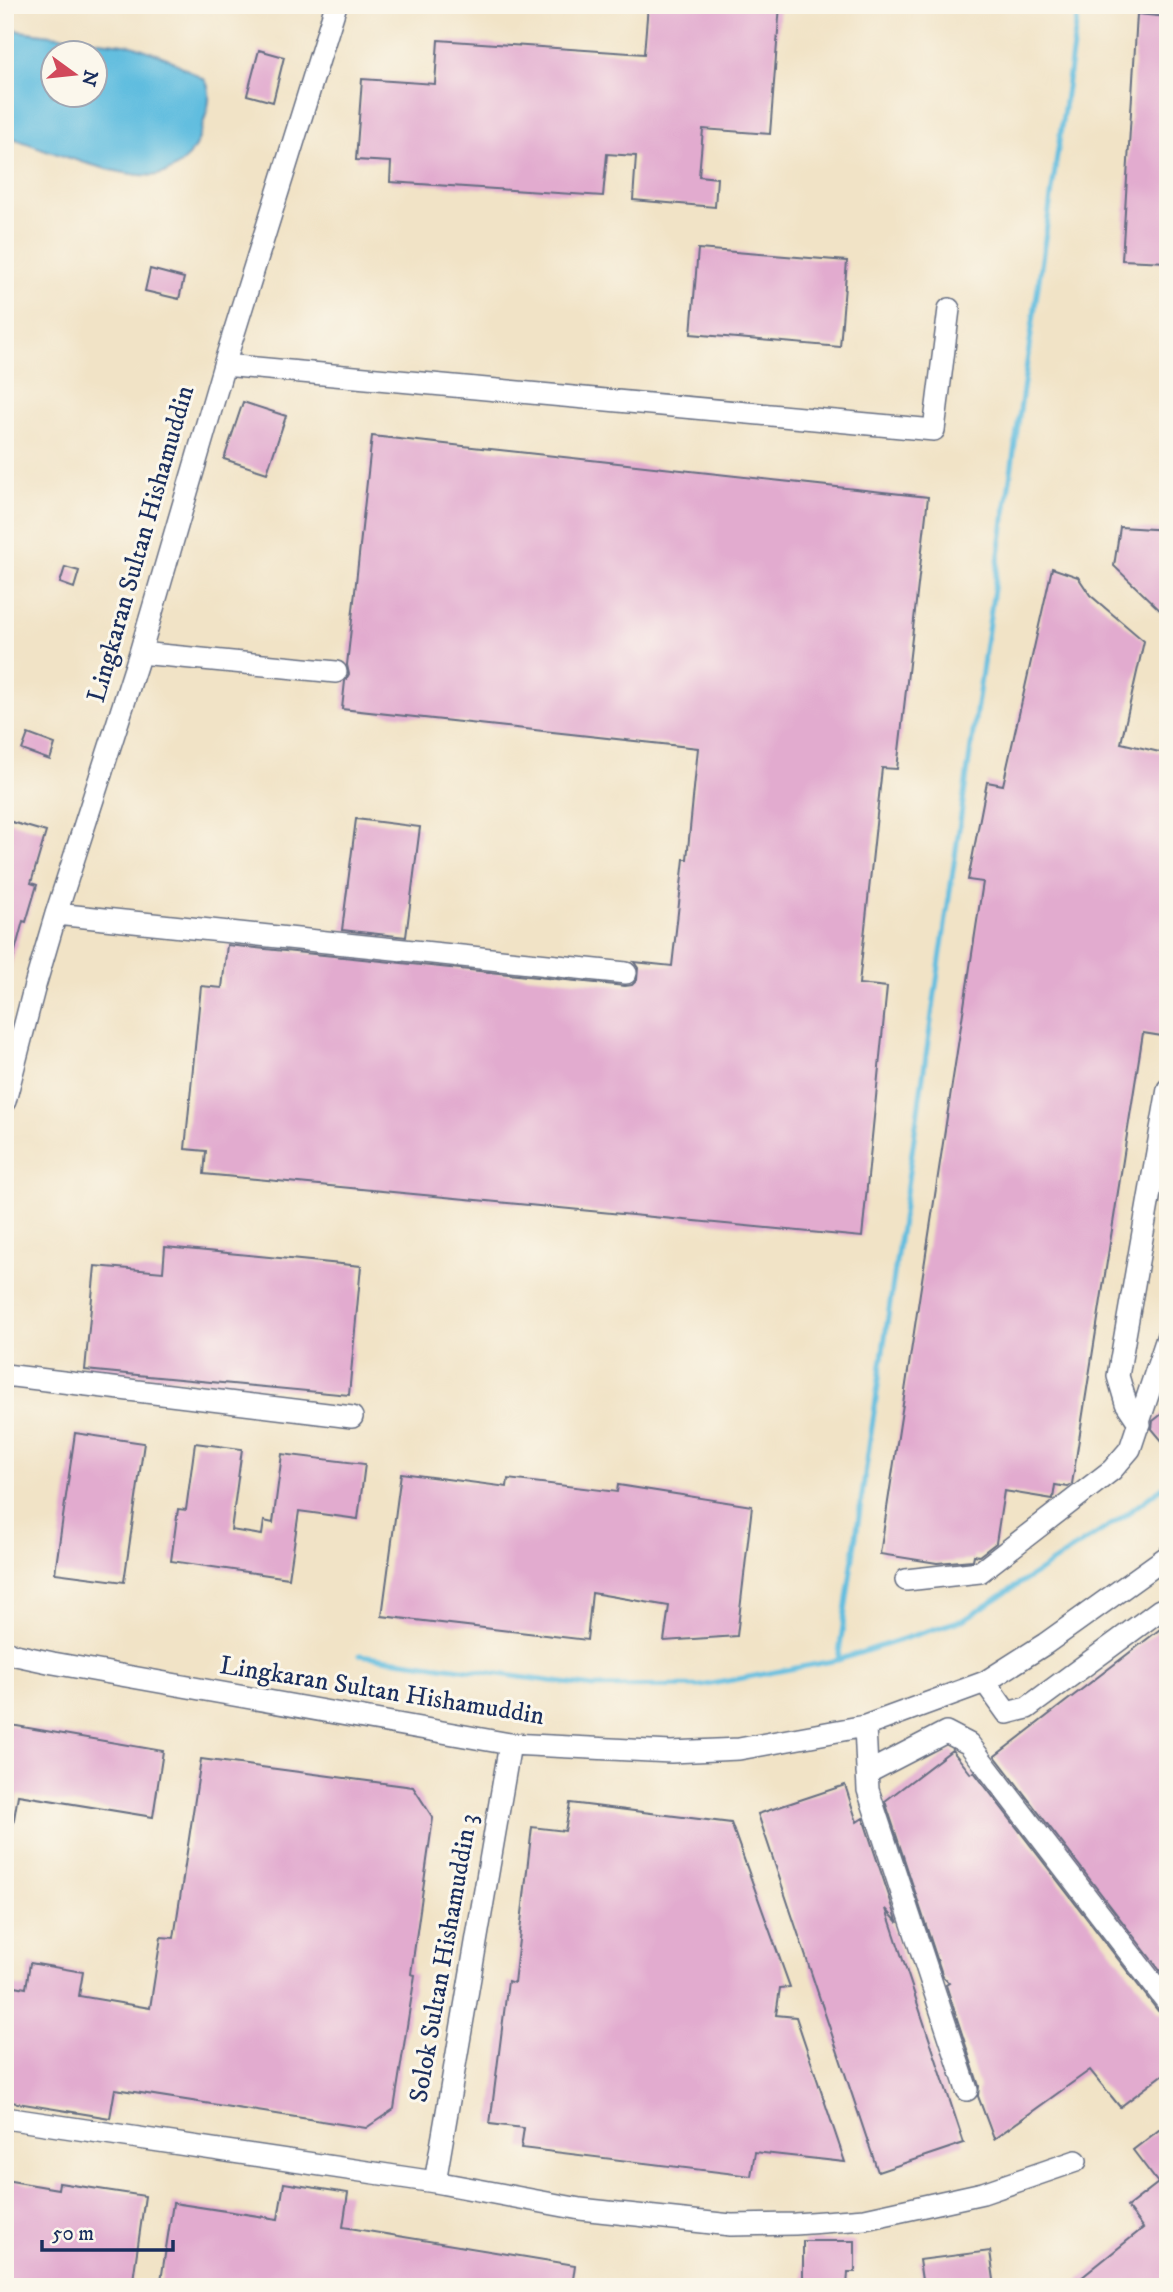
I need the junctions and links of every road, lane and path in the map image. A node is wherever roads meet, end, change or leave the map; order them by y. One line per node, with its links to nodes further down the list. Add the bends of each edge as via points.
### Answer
1 (336, 5): 3 (street, Lingkaran Sultan Hishamuddin)
2 (949, 309): 3 (street, via 934,430)
3 (223, 365): 4 (street, Lingkaran Sultan Hishamuddin)
4 (140, 653): 5 (street); 6 (street, Lingkaran Sultan Hishamuddin)
5 (335, 672)
6 (56, 914): 7 (street); 9 (street, Lingkaran Sultan Hishamuddin)
7 (626, 973)
8 (1168, 1089): 13 (street, via 1118,1376 1126,1403)
9 (5, 1101)
10 (1168, 1335): 13 (street)
11 (5, 1375): 12 (street)
12 (352, 1417)
13 (1140, 1424): 15 (street, via 1130,1449 1112,1470 980,1572)
14 (1168, 1556): 18 (street, Lingkaran Sultan Hishamuddin)
15 (906, 1580)
16 (1168, 1610): 18 (street, via 1160,1610 1027,1708 1007,1713)
17 (5, 1650): 20 (street, Lingkaran Sultan Hishamuddin, via 53,1663)
18 (985, 1682): 19 (street, Lingkaran Sultan Hishamuddin)
19 (865, 1726): 20 (street, Lingkaran Sultan Hishamuddin, via 739,1749 671,1752); 21 (street)
20 (509, 1744): 26 (street, Solok Sultan Hishamuddin 3)
21 (867, 1773): 22 (street, via 946,1732 969,1744); 23 (street, via 868,1790)
22 (1168, 2003)
23 (967, 2090)
24 (5, 2119): 26 (street)
25 (1076, 2161): 26 (street, via 984,2193 864,2219 795,2224 731,2225 580,2209)
26 (435, 2182)

